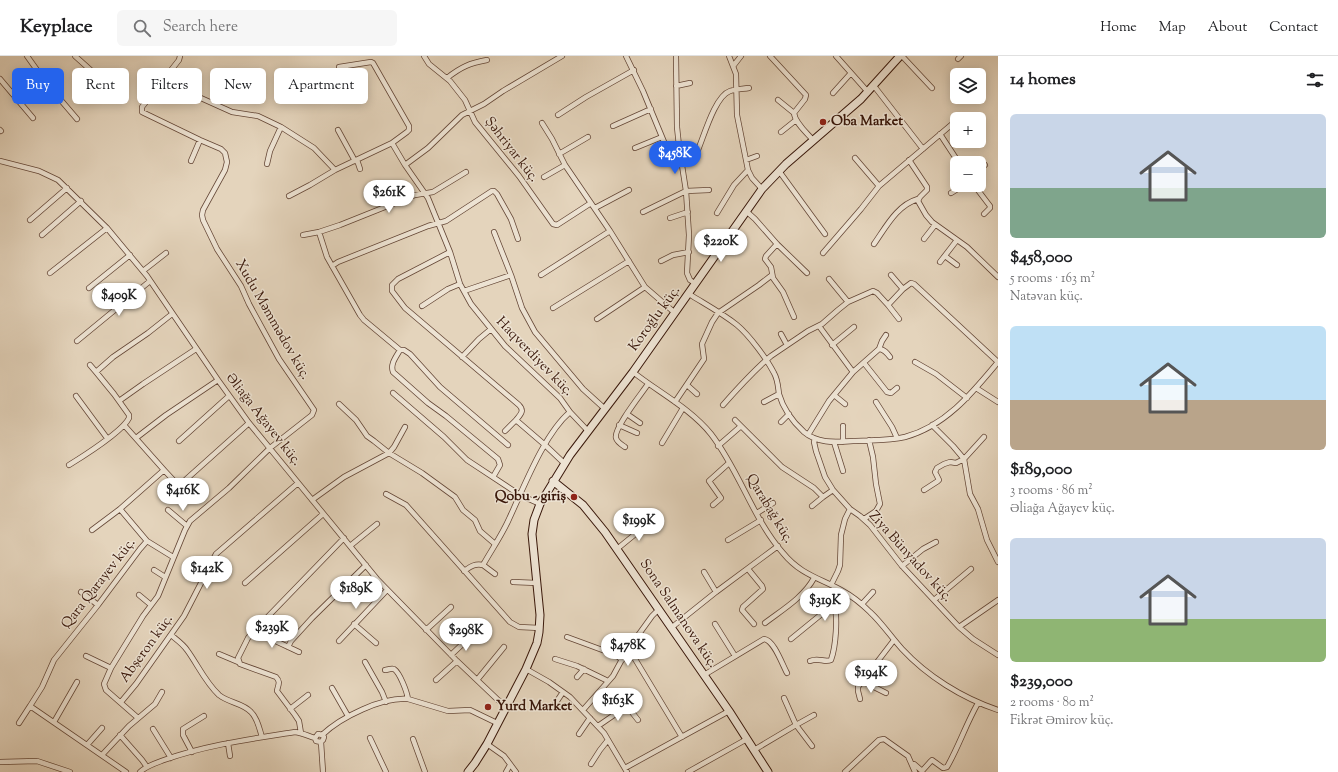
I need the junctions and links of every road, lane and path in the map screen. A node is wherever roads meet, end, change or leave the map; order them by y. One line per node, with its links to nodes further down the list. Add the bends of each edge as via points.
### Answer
1 (26, 56): 38 (street, via 46,84)
2 (76, 56): 16 (street)
3 (180, 56): 17 (street, Xudu Məmmədov küç.)
4 (424, 56): 21 (street, Şəhriyar küç., via 429,64)
5 (562, 56): 34 (street)
6 (626, 56): 18 (street)
7 (676, 56): 23 (street)
8 (729, 56): 14 (street)
9 (741, 56): 14 (street)
10 (770, 56): 35 (street, via 806,95)
11 (836, 56): 19 (street)
12 (901, 56): 24 (street, Koroğlu küç.); 26 (street)
13 (487, 60): 21 (street, via 466,65)
14 (734, 65): 27 (street)
15 (339, 67): 51 (street, via 373,63 409,126 409,130)
16 (89, 68)
17 (172, 68)
18 (634, 70): 33 (street); 36 (street)
19 (852, 73): 28 (street); 29 (street)
20 (0, 78): 37 (street)
21 (447, 78): 34 (street, Şəhriyar küç., via 465,100)
22 (690, 83): 23 (street)
23 (676, 86): 63 (street, via 677,127)
24 (874, 86): 28 (street, Koroğlu küç.); 53 (street)
25 (749, 88): 27 (street)
26 (932, 88)
27 (736, 91): 58 (street, via 737,115); 63 (street, via 728,92 715,107 698,150 689,160)
28 (868, 92): 50 (street, Koroğlu küç.)
29 (833, 93)
30 (202, 99): 43 (street, via 232,112 258,116)
31 (778, 100): 35 (street)
32 (144, 104): 49 (street, Xudu Məmmədov küç., via 142,112)
33 (651, 109): 41 (street); 48 (street)
34 (470, 111): 65 (street, via 462,115 428,148); 84 (street, Şəhriyar küç., via 472,118 519,176 553,224)
35 (794, 113): 39 (street)
36 (558, 115)
37 (33, 118)
38 (77, 119)
39 (796, 120): 45 (street); 50 (street)
40 (542, 123): 54 (street)
41 (613, 126)
42 (950, 126): 46 (street)
43 (281, 127): 64 (street); 68 (street, via 314,148)
44 (338, 130): 61 (street)
45 (781, 132)
46 (940, 134): 53 (street); 56 (street)
47 (588, 137): 54 (street)
48 (662, 137): 52 (street); 63 (street, via 676,162)
49 (200, 140): 62 (street); 220 (street, Xudu Məmmədov küç., via 221,149 227,157 225,170 203,210 204,220 217,249 241,286 279,359 314,410 312,415)
50 (813, 140): 70 (street, Koroğlu küç.)
51 (392, 143): 61 (street); 65 (street, Haqverdiyev küç.)
52 (635, 148)
53 (923, 149): 59 (street)
54 (559, 154): 66 (street)
55 (757, 156): 58 (street)
56 (954, 156)
57 (854, 158): 73 (street)
58 (746, 160): 69 (street)
59 (909, 160): 73 (street); 82 (street, via 927,187)
60 (0, 161): 74 (street, Əliağa Ağayev küç., via 45,173)
61 (356, 161): 67 (street); 68 (street)
62 (191, 162)
63 (682, 163): 78 (street)
64 (267, 164)
65 (405, 165): 80 (street, Haqverdiyev küç.)
66 (565, 165): 72 (street); 84 (street)
67 (360, 169)
68 (336, 170): 81 (street)
69 (748, 170): 75 (street); 89 (street, via 734,185)
70 (778, 171): 75 (street, Koroğlu küç.); 99 (street)
71 (466, 172): 80 (street, via 436,191)
72 (544, 177)
73 (879, 186): 110 (street)
74 (66, 188): 83 (street, Əliağa Ağayev küç.); 92 (street)
75 (762, 189): 86 (street, Koroğlu küç.)
76 (629, 190): 85 (street)
77 (709, 190): 78 (street)
78 (686, 191): 87 (street); 88 (street)
79 (979, 192): 90 (street, via 990,206)
80 (425, 193): 93 (street, Haqverdiyev küç.); 97 (street)
81 (289, 196)
82 (918, 199): 94 (street, via 926,215); 106 (street, via 899,211)
83 (80, 201): 95 (street, Əliağa Ağayev küç.); 100 (street)
84 (591, 203): 85 (street)
85 (594, 208): 96 (street)
86 (746, 211): 105 (street); 129 (street, Koroğlu küç.)
87 (643, 212)
88 (688, 212): 91 (street); 108 (street)
89 (717, 213)
90 (984, 214)
91 (670, 218)
92 (30, 220)
93 (438, 224): 102 (street, via 494,191 511,219); 107 (street, Haqverdiyev küç.); 117 (street)
94 (935, 225): 103 (street); 104 (street)
95 (107, 228): 111 (street, Əliağa Ağayev küç.); 119 (street)
96 (610, 231): 113 (street); 122 (street)
97 (319, 232): 101 (street); 117 (street)
98 (494, 232): 121 (street)
99 (825, 234)
100 (42, 235)
101 (303, 235)
102 (518, 239)
103 (924, 239)
104 (957, 240): 112 (street); 125 (street)
105 (777, 244): 120 (street); 123 (street, via 765,259 771,267)
106 (874, 244)
107 (450, 252): 128 (street, Haqverdiyev küç.); 156 (street, via 398,279 391,288 405,308)
108 (689, 252): 114 (street, via 673,255); 129 (street, via 687,273 690,280)
109 (166, 253): 118 (street)
110 (823, 253)
111 (130, 255): 118 (street, Əliağa Ağayev küç.); 131 (street)
112 (945, 256): 115 (street); 116 (street)
113 (629, 261): 130 (street); 138 (street)
114 (661, 261)
115 (940, 262)
116 (957, 264)
117 (332, 266): 155 (street, via 360,315)
118 (143, 271): 127 (street, Əliağa Ağayev küç.)
119 (50, 272)
120 (807, 273)
121 (511, 275): 133 (street); 187 (street, via 522,308 536,332 582,389)
122 (541, 275)
123 (772, 275): 140 (street); 142 (street)
124 (891, 275): 132 (street)
125 (998, 277)
126 (829, 278): 135 (street)
127 (150, 281): 141 (street, Əliağa Ağayev küç.); 150 (street)
128 (460, 284): 133 (street, Haqverdiyev küç.); 137 (street)
129 (696, 284): 134 (street, Koroğlu küç.)
130 (645, 287): 139 (street); 143 (street)
131 (89, 288)
132 (903, 289): 136 (street); 160 (street, via 909,284 914,284)
133 (464, 291): 147 (street, Haqverdiyev küç.)
134 (689, 294): 139 (street, Koroğlu küç.); 140 (street)
135 (848, 302): 136 (street, via 873,291); 145 (street)
136 (888, 304): 144 (street)
137 (422, 306)
138 (553, 308)
139 (675, 313): 164 (street, Koroğlu küç.)
140 (718, 313): 158 (street, via 742,330); 168 (street, via 702,344 704,360)
141 (172, 314): 153 (street, Əliağa Ağayev küç.); 163 (street)
142 (794, 317)
143 (597, 318)
144 (899, 319)
145 (818, 326): 151 (street); 152 (street)
146 (854, 327): 152 (street)
147 (491, 329): 156 (street); 188 (street, Haqverdiyev küç., via 513,355 560,398)
148 (781, 334): 151 (street)
149 (886, 335): 154 (street)
150 (77, 341)
151 (787, 345): 158 (street)
152 (832, 345): 165 (street)
153 (196, 349): 166 (street, Əliağa Ağayev küç.); 178 (street)
154 (879, 349): 157 (street); 161 (street)
155 (400, 350): 216 (street, via 410,354 440,387); 228 (street, via 392,363 393,372 498,459 500,465)
156 (462, 357): 191 (street, via 521,407 522,412)
157 (890, 357)
158 (766, 360): 173 (street, via 776,377); 185 (street)
159 (915, 362): 177 (street, via 936,374)
160 (998, 362): 170 (street)
161 (864, 363): 165 (street); 169 (street, via 887,392 891,393)
162 (90, 365): 163 (street)
163 (96, 372): 178 (street)
164 (633, 372): 167 (street, Qarabağ küç.); 187 (street, Koroğlu küç.)
165 (853, 372): 174 (street)
166 (218, 380): 176 (street, Əliağa Ağayev küç.); 208 (street, via 166,414)
167 (648, 384): 179 (street, Qarabağ küç.); 189 (street)
168 (687, 385): 172 (street); 179 (street)
169 (897, 388)
170 (976, 388): 177 (street); 182 (street)
171 (393, 393): 228 (street, via 467,460)
172 (697, 394)
173 (779, 394): 180 (street); 190 (street)
174 (834, 395): 184 (street); 205 (street)
175 (76, 396): 207 (street)
176 (229, 396): 195 (street, Əliağa Ağayev küç.); 212 (street)
177 (967, 398): 198 (street)
178 (119, 402): 196 (street, via 129,415)
179 (674, 402): 186 (street, Qarabağ küç.)
180 (764, 402)
181 (876, 402): 210 (street)
182 (998, 402)
183 (339, 404): 221 (street, via 356,420 367,436)
184 (845, 404)
185 (723, 405)
186 (684, 408): 215 (street); 218 (street, Qarabağ küç., via 702,425)
187 (605, 409): 203 (street, Koroğlu küç.)
188 (570, 412): 203 (street, Haqverdiyev küç.); 217 (street)
189 (627, 414): 193 (street); 197 (street)
190 (789, 414): 194 (street); 205 (street)
191 (516, 420): 202 (street); 217 (street)
192 (735, 420): 199 (street)
193 (640, 422)
194 (781, 422)
195 (249, 423): 220 (street, Əliağa Ağayev küç.); 226 (street, via 182,483 177,484)
196 (124, 425): 207 (street); 208 (street)
197 (620, 425): 204 (street); 219 (street, via 616,438)
198 (932, 425): 210 (street, via 909,436); 222 (street)
199 (741, 426): 218 (street); 235 (street, via 782,467 814,488)
200 (843, 426): 214 (street)
201 (405, 427): 221 (street)
202 (505, 430)
203 (588, 431): 224 (street, Koroğlu küç.)
204 (638, 433)
205 (808, 435): 209 (street)
206 (984, 437): 222 (street)
207 (107, 438): 225 (street)
208 (136, 438): 226 (street)
209 (815, 438): 213 (street); 231 (street, Ziya Bünyadov küç., via 816,450 825,477)
210 (897, 438): 211 (street)
211 (869, 440): 214 (street); 246 (street, via 880,504 876,511)
212 (179, 441)
213 (834, 442): 214 (street); 227 (street)
214 (843, 442)
215 (662, 443)
216 (508, 445)
217 (545, 445): 224 (street); 234 (street)
218 (718, 446): 223 (street, Qarabağ küç.)
219 (625, 447)
220 (270, 448): 230 (street, Əliağa Ağayev küç.); 250 (street, Xudu Məmmədov küç.)
221 (389, 453): 236 (street, via 344,477); 256 (street, via 422,472 455,497 463,510 475,520 480,531)
222 (964, 459): 232 (street, via 936,468 939,480); 261 (street, via 970,494)
223 (729, 463): 239 (street, via 709,481 721,498); 244 (street, Qarabağ küç.)
224 (565, 464): 229 (street, Koroğlu küç.)
225 (69, 465)
226 (164, 470): 241 (street)
227 (843, 471)
228 (493, 477): 234 (street)
229 (554, 481): 238 (street, Koroğlu küç.); 259 (street, Sona Salmanova küç., via 586,508)
230 (298, 483): 236 (street, Əliağa Ağayev küç.); 272 (street, Abşeron küç., via 221,548)
231 (833, 490): 235 (street); 242 (street, Ziya Bünyadov küç.)
232 (924, 490)
233 (386, 494): 268 (street, via 406,506)
234 (520, 495): 238 (street); 256 (street)
235 (823, 498): 240 (street)
236 (312, 500): 245 (street, Əliağa Ağayev küç.)
237 (773, 502): 244 (street)
238 (540, 504): 277 (street, Koroğlu küç., via 532,534)
239 (713, 505)
240 (812, 506)
241 (120, 509): 251 (street); 254 (street, Qara Qarayev küç.)
242 (850, 509): 246 (street, Ziya Bünyadov küç.); 278 (street, via 841,535 840,565)
243 (168, 510): 250 (street)
244 (757, 513): 247 (street, Qarabağ küç.)
245 (323, 514): 252 (street, Əliağa Ağayev küç.); 276 (street)
246 (864, 519): 264 (street, Ziya Bünyadov küç.)
247 (761, 520): 253 (street); 258 (street, Qarabağ küç.)
248 (650, 522): 259 (street)
249 (377, 524): 257 (street)
250 (186, 526): 260 (street, Xudu Məmmədov küç.)
251 (92, 530)
252 (344, 538): 257 (street, Əliağa Ağayev küç.); 301 (street)
253 (728, 540)
254 (147, 541): 260 (street); 289 (street, Qara Qarayev küç.)
255 (936, 542): 264 (street)
256 (495, 544): 262 (street)
257 (350, 546): 263 (street, Əliağa Ağayev küç.)
258 (778, 546): 265 (street); 274 (street, Qarabağ küç., via 792,562)
259 (617, 549): 292 (street, Sona Salmanova küç.)
260 (173, 557): 273 (street, Xudu Məmmədov küç.)
261 (998, 562)
262 (483, 564): 268 (street, via 471,566); 271 (street)
263 (366, 565): 279 (street, Əliağa Ağayev küç.); 309 (street, via 307,623)
264 (902, 566): 285 (street, Ziya Bünyadov küç.)
265 (748, 569): 282 (street); 296 (street, via 763,587 742,610)
266 (971, 569): 285 (street)
267 (154, 570): 273 (street)
268 (464, 571): 298 (street, via 510,622 519,627)
269 (704, 572): 282 (street)
270 (194, 573): 272 (street)
271 (495, 574)
272 (204, 576): 302 (street, Abşeron küç.)
273 (165, 577): 290 (street, Xudu Məmmədov küç., via 158,596)
274 (814, 578): 278 (street, Qarabağ küç.); 293 (street, via 804,592)
275 (513, 582): 277 (street)
276 (245, 583)
277 (537, 583): 298 (street, Koroğlu küç.)
278 (831, 585): 280 (street, Qarabağ küç.)
279 (387, 590): 294 (street); 300 (street, Əliağa Ağayev küç.)
280 (841, 590): 287 (street); 288 (street, Qarabağ küç.)
281 (81, 592): 289 (street)
282 (716, 592): 299 (street)
283 (874, 592): 288 (street)
284 (139, 595): 290 (street)
285 (934, 600): 297 (street, Ziya Bünyadov küç.)
286 (998, 600): 297 (street)
287 (834, 603): 305 (street); 321 (street, via 836,621 831,660)
288 (862, 604): 306 (street, Qarabağ küç.)
289 (98, 605): 348 (street, Qara Qarayev küç., via 54,660)
290 (151, 605): 324 (street, Xudu Məmmədov küç.)
291 (451, 607): 300 (street)
292 (658, 610): 299 (street, Sona Salmanova küç.); 312 (street)
293 (765, 623)
294 (354, 624): 307 (street); 308 (street)
295 (715, 624): 317 (street)
296 (754, 624)
297 (959, 627): 315 (street, Ziya Bünyadov küç.)
298 (540, 628): 325 (street, Koroğlu küç., via 537,643)
299 (671, 628): 329 (street, Sona Salmanova küç.)
300 (426, 630): 314 (street, Əliağa Ağayev küç.)
301 (254, 631): 309 (street); 322 (street, via 246,642)
302 (172, 635): 344 (street, Abşeron küç.); 371 (street, via 186,648 218,694 251,712 257,720)
303 (471, 636): 314 (street)
304 (567, 637): 319 (street, via 616,655)
305 (791, 638)
306 (894, 640): 334 (street); 346 (street, Qarabağ küç., via 924,669)
307 (339, 641)
308 (376, 643)
309 (288, 647): 311 (street)
310 (504, 647): 332 (street)
311 (299, 652)
312 (626, 652): 319 (street); 372 (street, via 635,659)
313 (219, 654): 322 (street)
314 (451, 655): 320 (street, Əliağa Ağayev küç.)
315 (998, 655)
316 (86, 656): 324 (street)
317 (735, 656): 328 (street, via 767,639 772,643); 329 (street)
318 (555, 658): 326 (street)
319 (622, 660): 333 (street)
320 (457, 661): 331 (street); 332 (street, Əliağa Ağayev küç.)
321 (810, 661)
322 (238, 662): 350 (street, via 276,677 280,682 277,691)
323 (365, 662): 345 (street)
324 (111, 668): 344 (street, Xudu Məmmədov küç., via 104,687)
325 (526, 669): 338 (street); 349 (street, Koroğlu küç.)
326 (584, 669): 330 (street); 333 (street)
327 (385, 670): 342 (street, via 395,671 406,689)
328 (787, 673)
329 (704, 675): 353 (street, Sona Salmanova küç.)
330 (577, 677)
331 (436, 680)
332 (477, 680): 349 (street, Əliağa Ağayev küç.)
333 (608, 681): 351 (street)
334 (862, 681): 339 (street); 343 (street, via 858,687)
335 (77, 682): 360 (street)
336 (332, 688): 356 (street)
337 (162, 692): 357 (street, via 155,704)
338 (563, 692): 347 (street); 351 (street)
339 (886, 693)
340 (308, 695): 350 (street)
341 (784, 698): 363 (street)
342 (408, 699): 345 (street); 362 (street, via 448,711 470,710)
343 (860, 699)
344 (121, 702): 357 (street, Xudu Məmmədov küç.)
345 (386, 702): 356 (street)
346 (978, 703): 352 (street, Qarabağ küç.); 391 (street, via 946,768 932,760 922,771)
347 (555, 704)
348 (30, 706): 360 (street); 361 (street, Qara Qarayev küç.)
349 (506, 706): 362 (street, Koroğlu küç.)
350 (290, 709): 367 (street, via 299,721)
351 (583, 710): 358 (street)
352 (998, 710)
353 (729, 711): 372 (street); 376 (street, Sona Salmanova küç.)
354 (814, 715): 363 (street)
355 (204, 716): 384 (street, via 183,729 183,735)
356 (348, 716): 370 (street, via 332,725)
357 (138, 718): 369 (street)
358 (590, 718): 364 (street); 368 (street)
359 (638, 720): 364 (street, via 627,706)
360 (54, 722): 381 (street)
361 (19, 723)
362 (497, 723): 380 (street, Koroğlu küç.)
363 (796, 725): 382 (street); 383 (street)
364 (598, 726): 377 (street)
365 (102, 728): 381 (street)
366 (153, 729): 387 (street)
367 (301, 732): 371 (street); 373 (street)
368 (579, 734)
369 (120, 735): 385 (street); 392 (street)
370 (322, 735): 373 (street, via 318,734); 378 (street, via 324,739)
371 (262, 737): 379 (street)
372 (682, 737): 393 (street)
373 (315, 738): 378 (street, via 317,742)
374 (370, 738): 398 (street)
375 (413, 739): 399 (street)
376 (747, 739): 383 (street, Sona Salmanova küç.); 403 (street)
377 (608, 740): 389 (street); 393 (street)
378 (321, 742): 397 (street)
379 (228, 743): 384 (street); 386 (street)
380 (487, 744): 390 (street, via 504,756); 400 (street, Koroğlu küç.)
381 (87, 745): 385 (street)
382 (812, 746)
383 (754, 750): 404 (street, Sona Salmanova küç.)
384 (192, 752): 387 (street)
385 (102, 755): 395 (street)
386 (230, 756)
387 (171, 758): 392 (street)
388 (0, 762): 394 (street, via 37,761)
389 (591, 764)
390 (510, 765): 401 (street); 402 (street)
391 (912, 765): 405 (street, via 904,753 882,740); 406 (street)
392 (147, 767): 396 (street)
393 (626, 770)
394 (70, 772)
395 (126, 772)
396 (140, 772)
397 (323, 772)
398 (386, 772)
399 (425, 772)
400 (468, 772)
401 (506, 772)
402 (516, 772)
403 (688, 772)
404 (768, 772)
405 (845, 772)
406 (915, 772)

